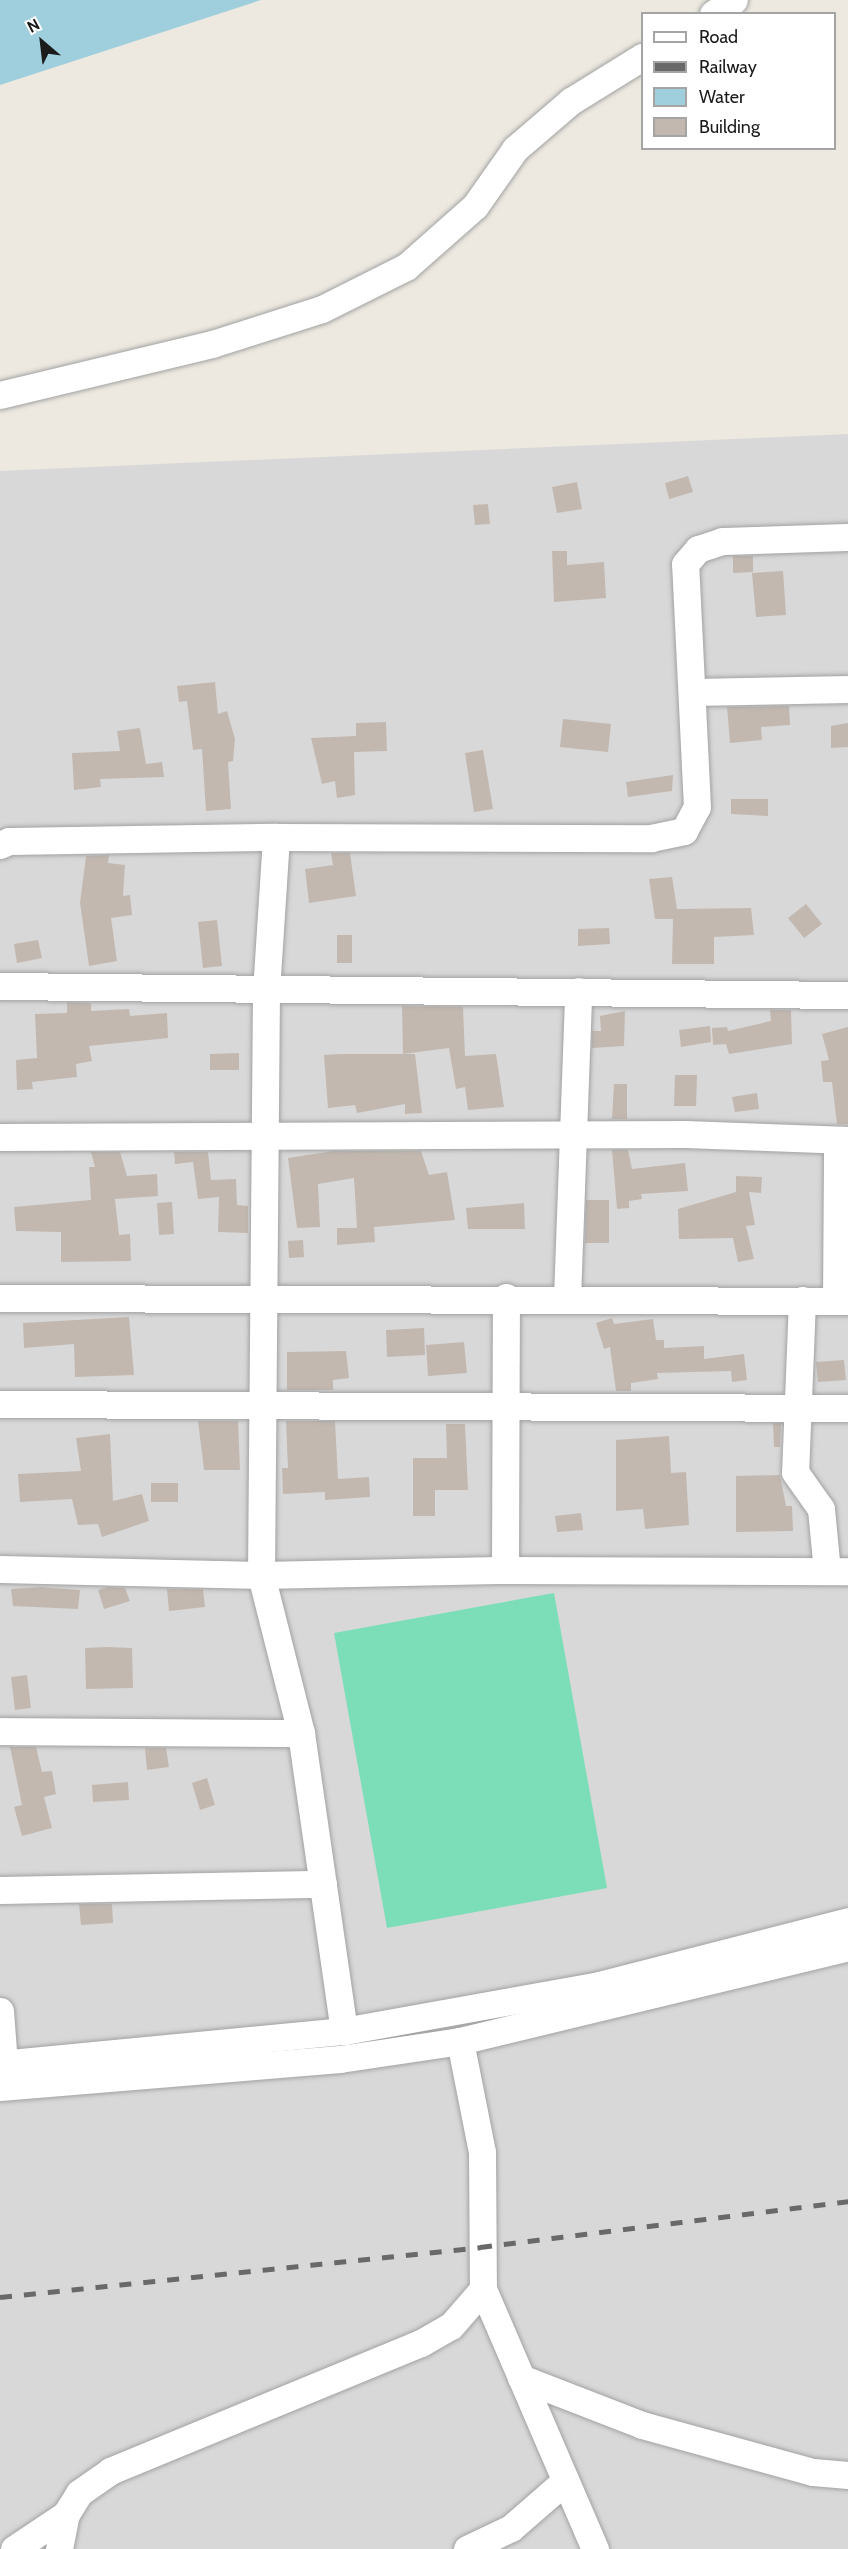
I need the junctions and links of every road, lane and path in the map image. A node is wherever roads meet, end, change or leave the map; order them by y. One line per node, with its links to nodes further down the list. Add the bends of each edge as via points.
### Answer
1 (734, 0): 2 (street)
2 (716, 12)
3 (641, 58): 4 (street, via 571,100 515,150 475,206 406,267 322,309)
4 (0, 395)
5 (848, 537): 7 (street, via 722,541 698,549 685,564)
6 (848, 689): 7 (street)
7 (693, 692): 8 (street, via 697,807 684,831 651,838)
8 (276, 837): 9 (street, via 9,841); 11 (street)
9 (0, 845)
10 (0, 986): 11 (street)
11 (266, 990): 12 (street); 14 (street)
12 (578, 991): 13 (street); 15 (street)
13 (848, 994)
14 (263, 1136): 15 (street); 16 (street); 18 (street)
15 (572, 1136): 17 (street, via 685,1134); 21 (street)
16 (0, 1137)
17 (842, 1140): 23 (street)
18 (264, 1297): 19 (street); 20 (street); 25 (street)
19 (506, 1297): 21 (street); 26 (street)
20 (0, 1298)
21 (567, 1298): 22 (street)
22 (802, 1300): 23 (street); 27 (street)
23 (842, 1301)
24 (0, 1404): 25 (street)
25 (265, 1407): 26 (street); 32 (street)
26 (505, 1407): 27 (street); 30 (street)
27 (796, 1408): 28 (street); 31 (street, via 795,1472 801,1487 821,1509)
28 (848, 1408)
29 (0, 1569): 32 (street)
30 (505, 1570): 31 (street); 32 (street)
31 (837, 1571)
32 (261, 1575): 34 (street)
33 (0, 1731): 34 (street)
34 (301, 1733): 35 (street)
35 (323, 1884): 36 (street); 40 (street)
36 (0, 1890)
37 (848, 1921): 40 (street, via 599,1985)
38 (848, 1947): 41 (street)
39 (0, 2011): 42 (street)
40 (344, 2031): 42 (street)
41 (460, 2041): 42 (street, via 340,2059); 43 (street, via 482,2152)
42 (1, 2072)
43 (483, 2289): 44 (street); 47 (street, via 451,2326 421,2343 152,2450 110,2471 79,2493)
44 (521, 2378): 45 (street, via 642,2425 813,2472); 46 (street)
45 (848, 2475)
46 (566, 2481): 50 (street, via 511,2528); 51 (street)
47 (66, 2514): 48 (street); 49 (street)
48 (14, 2549)
49 (59, 2549)
50 (467, 2549)
51 (595, 2549)

